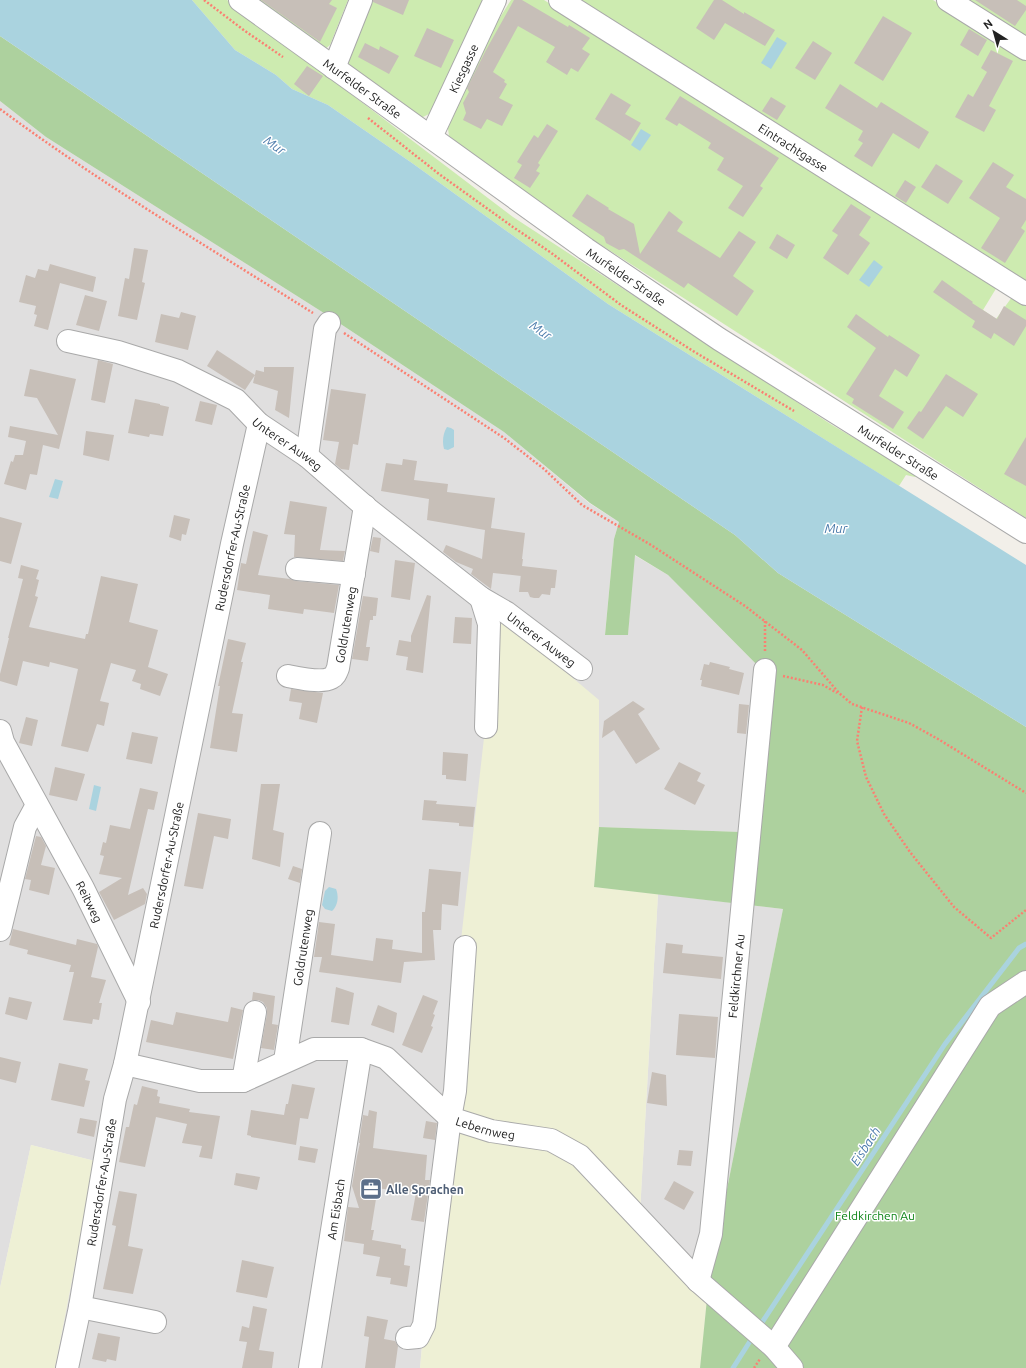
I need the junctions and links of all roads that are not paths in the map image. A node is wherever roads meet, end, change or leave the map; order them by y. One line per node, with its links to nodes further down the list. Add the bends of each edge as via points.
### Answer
1 (240, 0): 7 (street, Murfelder Straße)
2 (360, 0): 7 (street)
3 (495, 0): 8 (street, Kiesgasse)
4 (560, 0): 9 (street, Eintrachtgasse)
5 (948, 0): 6 (street)
6 (1026, 49)
7 (334, 68): 8 (street, Murfelder Straße)
8 (431, 137): 15 (street, Murfelder Straße, via 586,249 719,339)
9 (1026, 294)
10 (329, 323): 13 (street, via 325,329)
11 (68, 341): 12 (street, Unterer Auweg, via 118,352 178,371 236,400)
12 (259, 424): 13 (street, Unterer Auweg); 29 (street, Rudersdorfer-Au-Straße)
13 (307, 456): 14 (street, Unterer Auweg)
14 (365, 506): 17 (street, Goldrutenweg); 18 (street, Unterer Auweg)
15 (1026, 532)
16 (297, 569): 17 (street, Goldrutenweg)
17 (354, 574): 21 (street, Goldrutenweg, via 335,675 329,680)
18 (481, 598): 19 (street, Unterer Auweg, via 507,613); 22 (street, Unterer Auweg, via 489,624)
19 (581, 669)
20 (765, 670): 36 (street, Feldkirchner Au, via 711,1234)
21 (288, 676)
22 (486, 728)
23 (0, 731): 24 (street, Reitweg, via 3,742)
24 (37, 805): 26 (street, via 25,827); 29 (street, Reitweg, via 84,888)
25 (320, 833): 32 (street, Goldrutenweg)
26 (0, 930)
27 (465, 947): 35 (street, via 455,1091)
28 (1026, 982): 39 (street, via 990,1006)
29 (138, 1002): 33 (street, Rudersdorfer-Au-Straße)
30 (255, 1012): 34 (street)
31 (361, 1049): 32 (street, Lebernweg, via 314,1049); 35 (street, Lebernweg, via 386,1058); 42 (street, Am Eisbach)
32 (285, 1061): 34 (street, Lebernweg)
33 (125, 1064): 34 (street, Lebernweg, via 200,1081); 37 (street, Rudersdorfer-Au-Straße, via 115,1099)
34 (243, 1081)
35 (450, 1118): 36 (street, Lebernweg, via 491,1131 551,1140 580,1156); 40 (street, via 424,1325 418,1337)
36 (698, 1281): 39 (street, Lebernweg)
37 (80, 1307): 38 (street); 41 (street, Rudersdorfer-Au-Straße)
38 (155, 1322)
39 (762, 1336): 43 (street)
40 (407, 1338)
41 (67, 1368)
42 (310, 1368)
43 (792, 1368)

